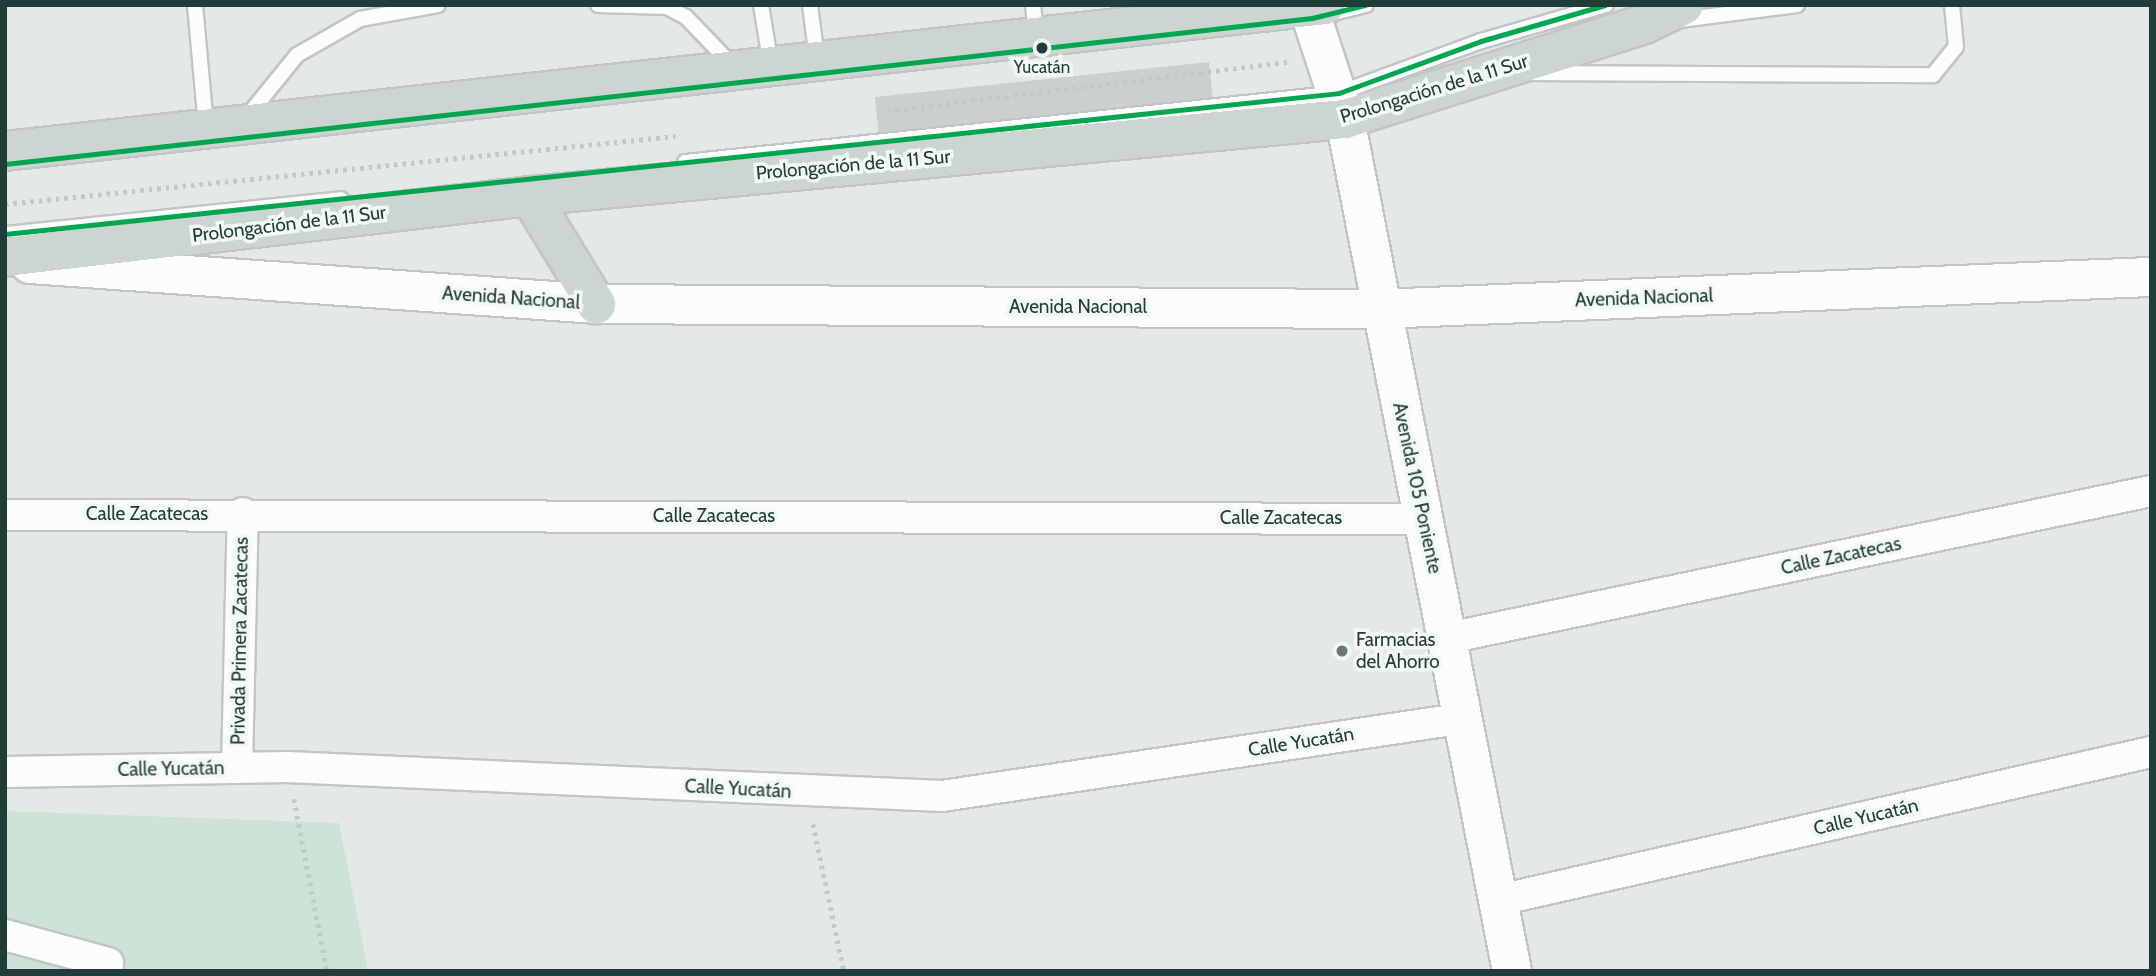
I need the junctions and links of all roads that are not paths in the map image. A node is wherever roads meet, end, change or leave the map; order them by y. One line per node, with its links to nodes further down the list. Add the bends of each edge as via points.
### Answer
1 (195, 5): 19 (lane)
2 (438, 5): 19 (lane, via 360,19 297,55)
3 (598, 5): 16 (lane, via 667,7)
4 (761, 5): 16 (lane)
5 (810, 5): 15 (lane)
6 (1366, 5): 12 (lane)
7 (1606, 5): 18 (lane)
8 (1684, 5): 14 (main road, Prolongación de la 11 Sur)
9 (1797, 5): 14 (lane)
10 (1952, 5): 17 (lane, via 1956,47 1933,75)
11 (1257, 11): 12 (main road); 13 (main road)
12 (1315, 11): 18 (main road, Avenida 105 Poniente); 21 (lane)
13 (1034, 22): 15 (main road)
14 (1644, 24): 17 (main road, Prolongación de la 11 Sur)
15 (817, 62): 16 (main road)
16 (754, 69): 19 (main road)
17 (1491, 73): 18 (main road, Prolongación de la 11 Sur)
18 (1337, 90): 22 (main road, Prolongación de la 11 Sur); 23 (lane); 27 (main road, Avenida 105 Poniente)
19 (222, 128): 20 (main road)
20 (5, 151)
21 (5, 164)
22 (530, 196): 24 (main road, Prolongación de la 11 Sur); 26 (main road)
23 (5, 234)
24 (5, 260): 26 (main road, Avenida Nacional)
25 (2151, 277): 27 (main road, Avenida Nacional)
26 (596, 304): 27 (main road, Avenida Nacional)
27 (1380, 309): 31 (main road, Avenida 105 Poniente)
28 (2151, 491): 32 (street, Calle Zacatecas)
29 (243, 513): 30 (street, Calle Zacatecas); 31 (street, Calle Zacatecas); 35 (street, Privada Primera Zacatecas)
30 (5, 515)
31 (1423, 519): 32 (main road, Avenida 105 Poniente)
32 (1448, 638): 33 (main road, Avenida 105 Poniente)
33 (1465, 718): 35 (street, Calle Yucatán, via 942,796); 37 (main road, Avenida 105 Poniente)
34 (2151, 752): 37 (street, Calle Yucatán)
35 (237, 768): 36 (street, Calle Yucatán)
36 (5, 772)
37 (1499, 900): 40 (main road, Avenida 105 Poniente)
38 (5, 935): 39 (street)
39 (108, 963)
40 (1508, 970)

